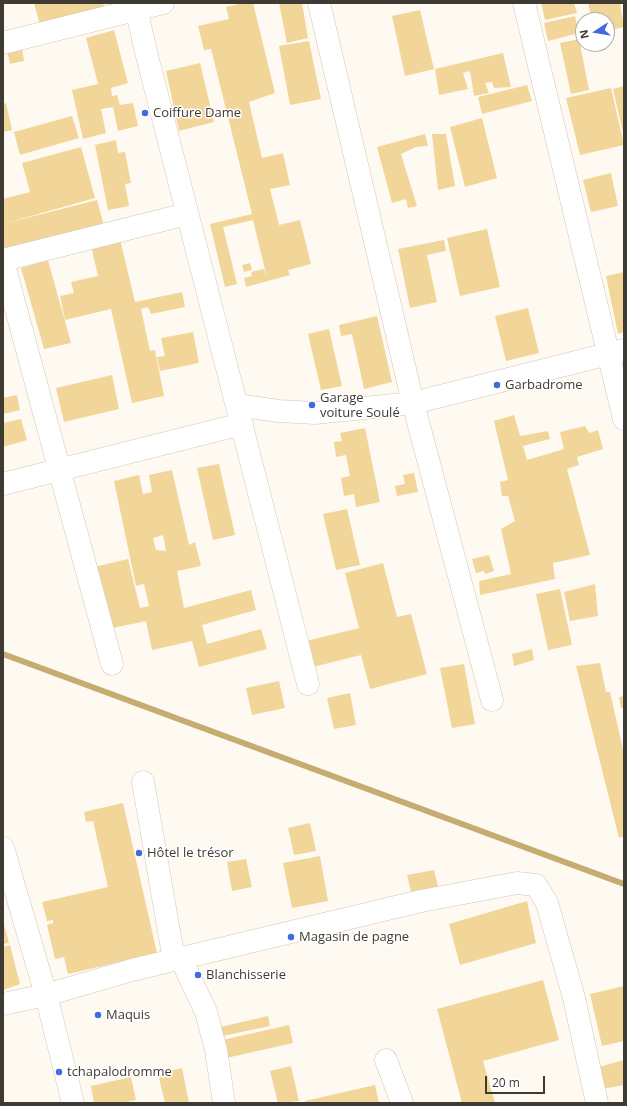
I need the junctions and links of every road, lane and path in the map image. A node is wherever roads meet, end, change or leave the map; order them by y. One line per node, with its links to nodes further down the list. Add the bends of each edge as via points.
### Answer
1 (163, 3): 4 (street)
2 (319, 3): 9 (street)
3 (524, 3): 8 (street)
4 (136, 6): 5 (street); 6 (street)
5 (3, 43)
6 (188, 214): 7 (street); 10 (street)
7 (3, 261): 12 (street)
8 (616, 352): 9 (street); 11 (street)
9 (413, 403): 10 (street, via 315,413 278,411); 16 (street)
10 (239, 414): 12 (street); 15 (street)
11 (624, 419)
12 (59, 470): 13 (street); 14 (street)
13 (3, 484)
14 (112, 664)
15 (308, 684)
16 (492, 700)
17 (143, 782): 19 (street)
18 (3, 848): 20 (street)
19 (178, 959): 20 (street); 24 (street, via 206,1012 216,1050); 26 (street, via 421,901 517,883 536,885 547,904 574,998)
20 (46, 995): 21 (street); 23 (street)
21 (3, 1004)
22 (386, 1060): 25 (street)
23 (73, 1103)
24 (224, 1103)
25 (402, 1103)
26 (597, 1103)

